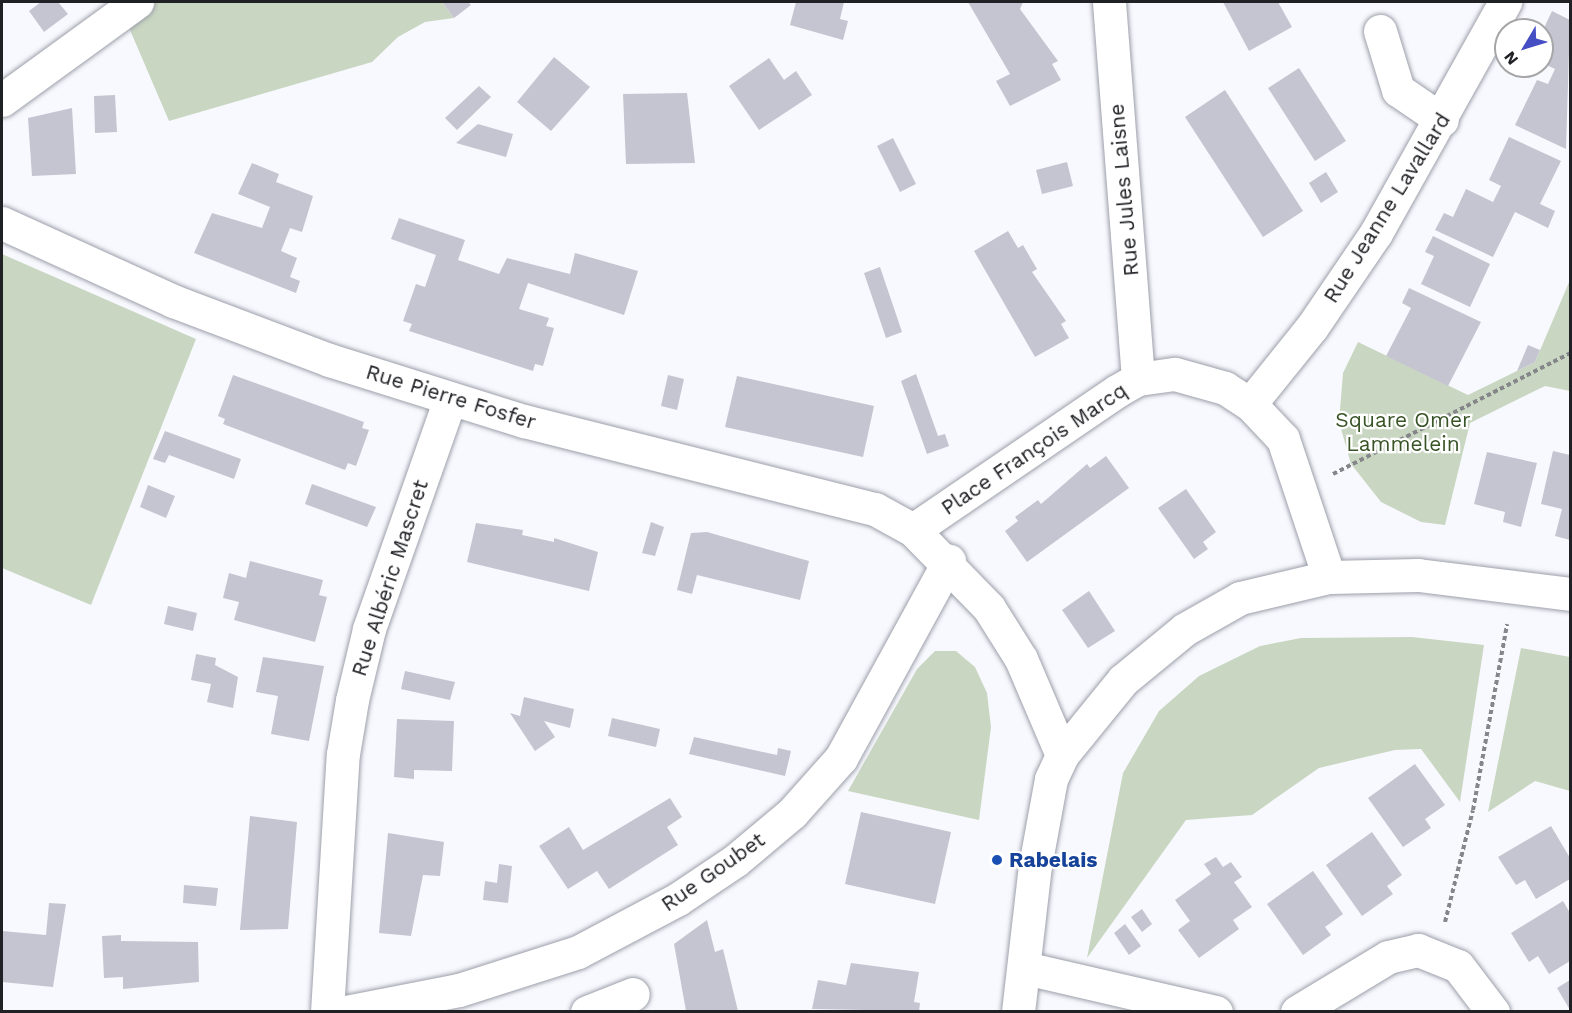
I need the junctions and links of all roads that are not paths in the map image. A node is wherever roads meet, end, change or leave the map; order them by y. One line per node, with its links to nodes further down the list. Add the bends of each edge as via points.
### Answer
1 (137, 2): 5 (street)
2 (1109, 2): 8 (street, Rue Jules Laisne)
3 (1505, 2): 6 (street, Rue Jeanne Lavallard)
4 (1380, 31): 6 (street, via 1398,90)
5 (2, 100)
6 (1442, 120): 10 (street, Rue Jeanne Lavallard, via 1336,292)
7 (2, 223): 9 (street, Rue Pierre Fosfer, via 220,319)
8 (1138, 379): 10 (street, Place François Marcq, via 1175,374 1202,379); 11 (street, Place François Marcq)
9 (450, 399): 11 (street, Rue Pierre Fosfer, via 866,506); 18 (street, Rue Albéric Mascret, via 369,629 352,700 343,754)
10 (1250, 404): 13 (street, Place François Marcq, via 1283,439 1304,490)
11 (913, 530): 12 (street)
12 (949, 561): 15 (street, via 1006,633); 19 (street, Rue Goubet, via 841,758 792,813 736,860 678,899 578,952 459,990)
13 (1329, 577): 14 (street, via 1418,575 1515,584); 15 (street, via 1240,598 1185,629 1123,680)
14 (1570, 594)
15 (1062, 755): 16 (street, via 1051,779 1035,866)
16 (1025, 968): 21 (street); 22 (street)
17 (633, 994): 20 (street)
18 (327, 1011)
19 (346, 1011)
20 (588, 1011)
21 (1018, 1011)
22 (1216, 1011)
23 (1297, 1011): 24 (street, via 1405,950 1437,954 1458,966)
24 (1493, 1011)

